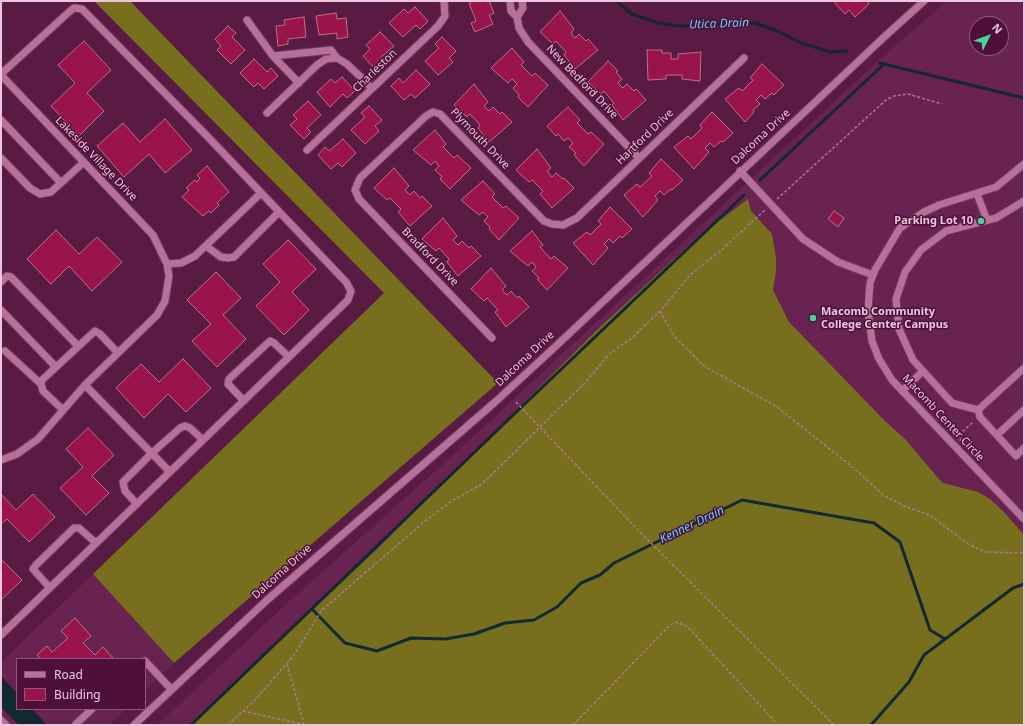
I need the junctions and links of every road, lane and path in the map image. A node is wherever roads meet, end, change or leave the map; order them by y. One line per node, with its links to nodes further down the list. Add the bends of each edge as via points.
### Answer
1 (444, 1): 12 (street, Charleston, via 445,16 438,26)
2 (510, 1): 5 (street, New Bedford Drive, via 511,11)
3 (522, 1): 5 (street, via 523,8)
4 (924, 1): 21 (street, Dalcoma Drive)
5 (517, 17): 18 (street, New Bedford Drive, via 519,28 528,42)
6 (247, 20): 7 (street)
7 (273, 56): 8 (street, via 331,50); 11 (street)
8 (337, 58): 11 (street, via 326,59); 12 (street)
9 (744, 58): 18 (street, Hartford Drive)
10 (2, 77): 19 (street, Lakeside Village Drive); 24 (street, via 68,12 74,8 82,9)
11 (299, 83): 14 (street)
12 (372, 88): 16 (street, Charleston)
13 (942, 104): 27 (path, via 908,94 886,100)
14 (267, 113)
15 (1, 120): 22 (street)
16 (308, 150)
17 (1, 158): 22 (street, via 40,194 51,192)
18 (639, 158): 30 (street, Hartford Drive, via 577,218)
19 (84, 162): 22 (street); 32 (street, Lakeside Village Drive, via 153,236)
20 (1024, 164): 25 (street, Macomb Center Circle, via 996,188)
21 (740, 172): 27 (street); 68 (street, Dalcoma Drive, via 499,398 299,571)
22 (62, 183)
23 (355, 190): 30 (street, Plymouth Drive, via 360,178 433,112 440,114 544,221); 37 (street, Bradford Drive, via 359,199)
24 (261, 193): 28 (street); 31 (street)
25 (978, 194): 29 (street); 33 (street, Macomb Center Circle, via 939,205 900,228)
26 (1024, 201): 29 (street, via 996,218)
27 (770, 205): 33 (street, via 803,239 838,262); 36 (path, via 691,274)
28 (279, 212): 31 (street, via 234,257 221,257); 41 (street, via 346,282 351,291 348,300)
29 (987, 220): 44 (street, via 946,231 921,250 905,272 896,299 899,329 914,360)
30 (558, 225)
31 (206, 246): 32 (street, via 195,256 181,263)
32 (167, 264): 40 (street, Lakeside Village Drive, via 168,288 165,301 157,315)
33 (873, 275): 47 (street, Macomb Center Circle, via 868,310 872,341 892,380)
34 (1, 282): 38 (street, via 7,276 10,277)
35 (1, 310): 42 (street)
36 (660, 311): 53 (path, via 632,338 608,355 586,382); 63 (path, via 674,336 704,366 777,407 855,469 883,495 906,507 930,515 968,544 986,552)
37 (492, 338)
38 (78, 346): 40 (street, via 94,331); 42 (street)
39 (5, 351): 45 (street)
40 (118, 353): 46 (street, Lakeside Village Drive)
41 (289, 357): 48 (street); 48 (street, via 270,341 229,379 228,384)
42 (56, 367): 45 (street)
43 (1024, 368): 51 (street)
44 (923, 371): 47 (street); 51 (street, via 952,403)
45 (41, 384): 50 (street, via 43,391)
46 (84, 385): 50 (street, Lakeside Village Drive); 57 (street)
47 (902, 391): 61 (street, Macomb Center Circle)
48 (244, 400): 55 (street)
49 (516, 402): 53 (path)
50 (62, 409): 58 (street, Lakeside Village Drive, via 38,439 17,454)
51 (978, 410): 54 (street, via 980,417)
52 (1024, 410): 54 (street)
53 (540, 427): 67 (path, via 482,484 450,502 424,522 322,610); 79 (path, via 640,532)
54 (997, 435): 56 (street, via 1016,456)
55 (203, 440): 57 (street, via 185,426); 59 (street)
56 (1024, 448)
57 (152, 453): 59 (street); 60 (street, via 124,482 125,491)
58 (1, 460)
59 (170, 472): 60 (street)
60 (137, 504): 62 (street)
61 (1024, 519)
62 (96, 543): 64 (street); 64 (street, via 79,528 74,528 41,559 33,569)
63 (1024, 553)
64 (50, 588): 65 (street)
65 (1, 635)
66 (146, 662): 68 (street)
67 (287, 664): 70 (path); 76 (path)
68 (171, 689): 74 (street, Dalcoma Drive)
69 (91, 710): 73 (street)
70 (243, 711): 75 (path); 76 (path)
71 (1, 720): 72 (street)
72 (6, 725)
73 (77, 725)
74 (134, 725)
75 (228, 725)
76 (305, 725)
77 (573, 725): 78 (path, via 669,626 676,622 688,627)
78 (778, 725)
79 (834, 725)

